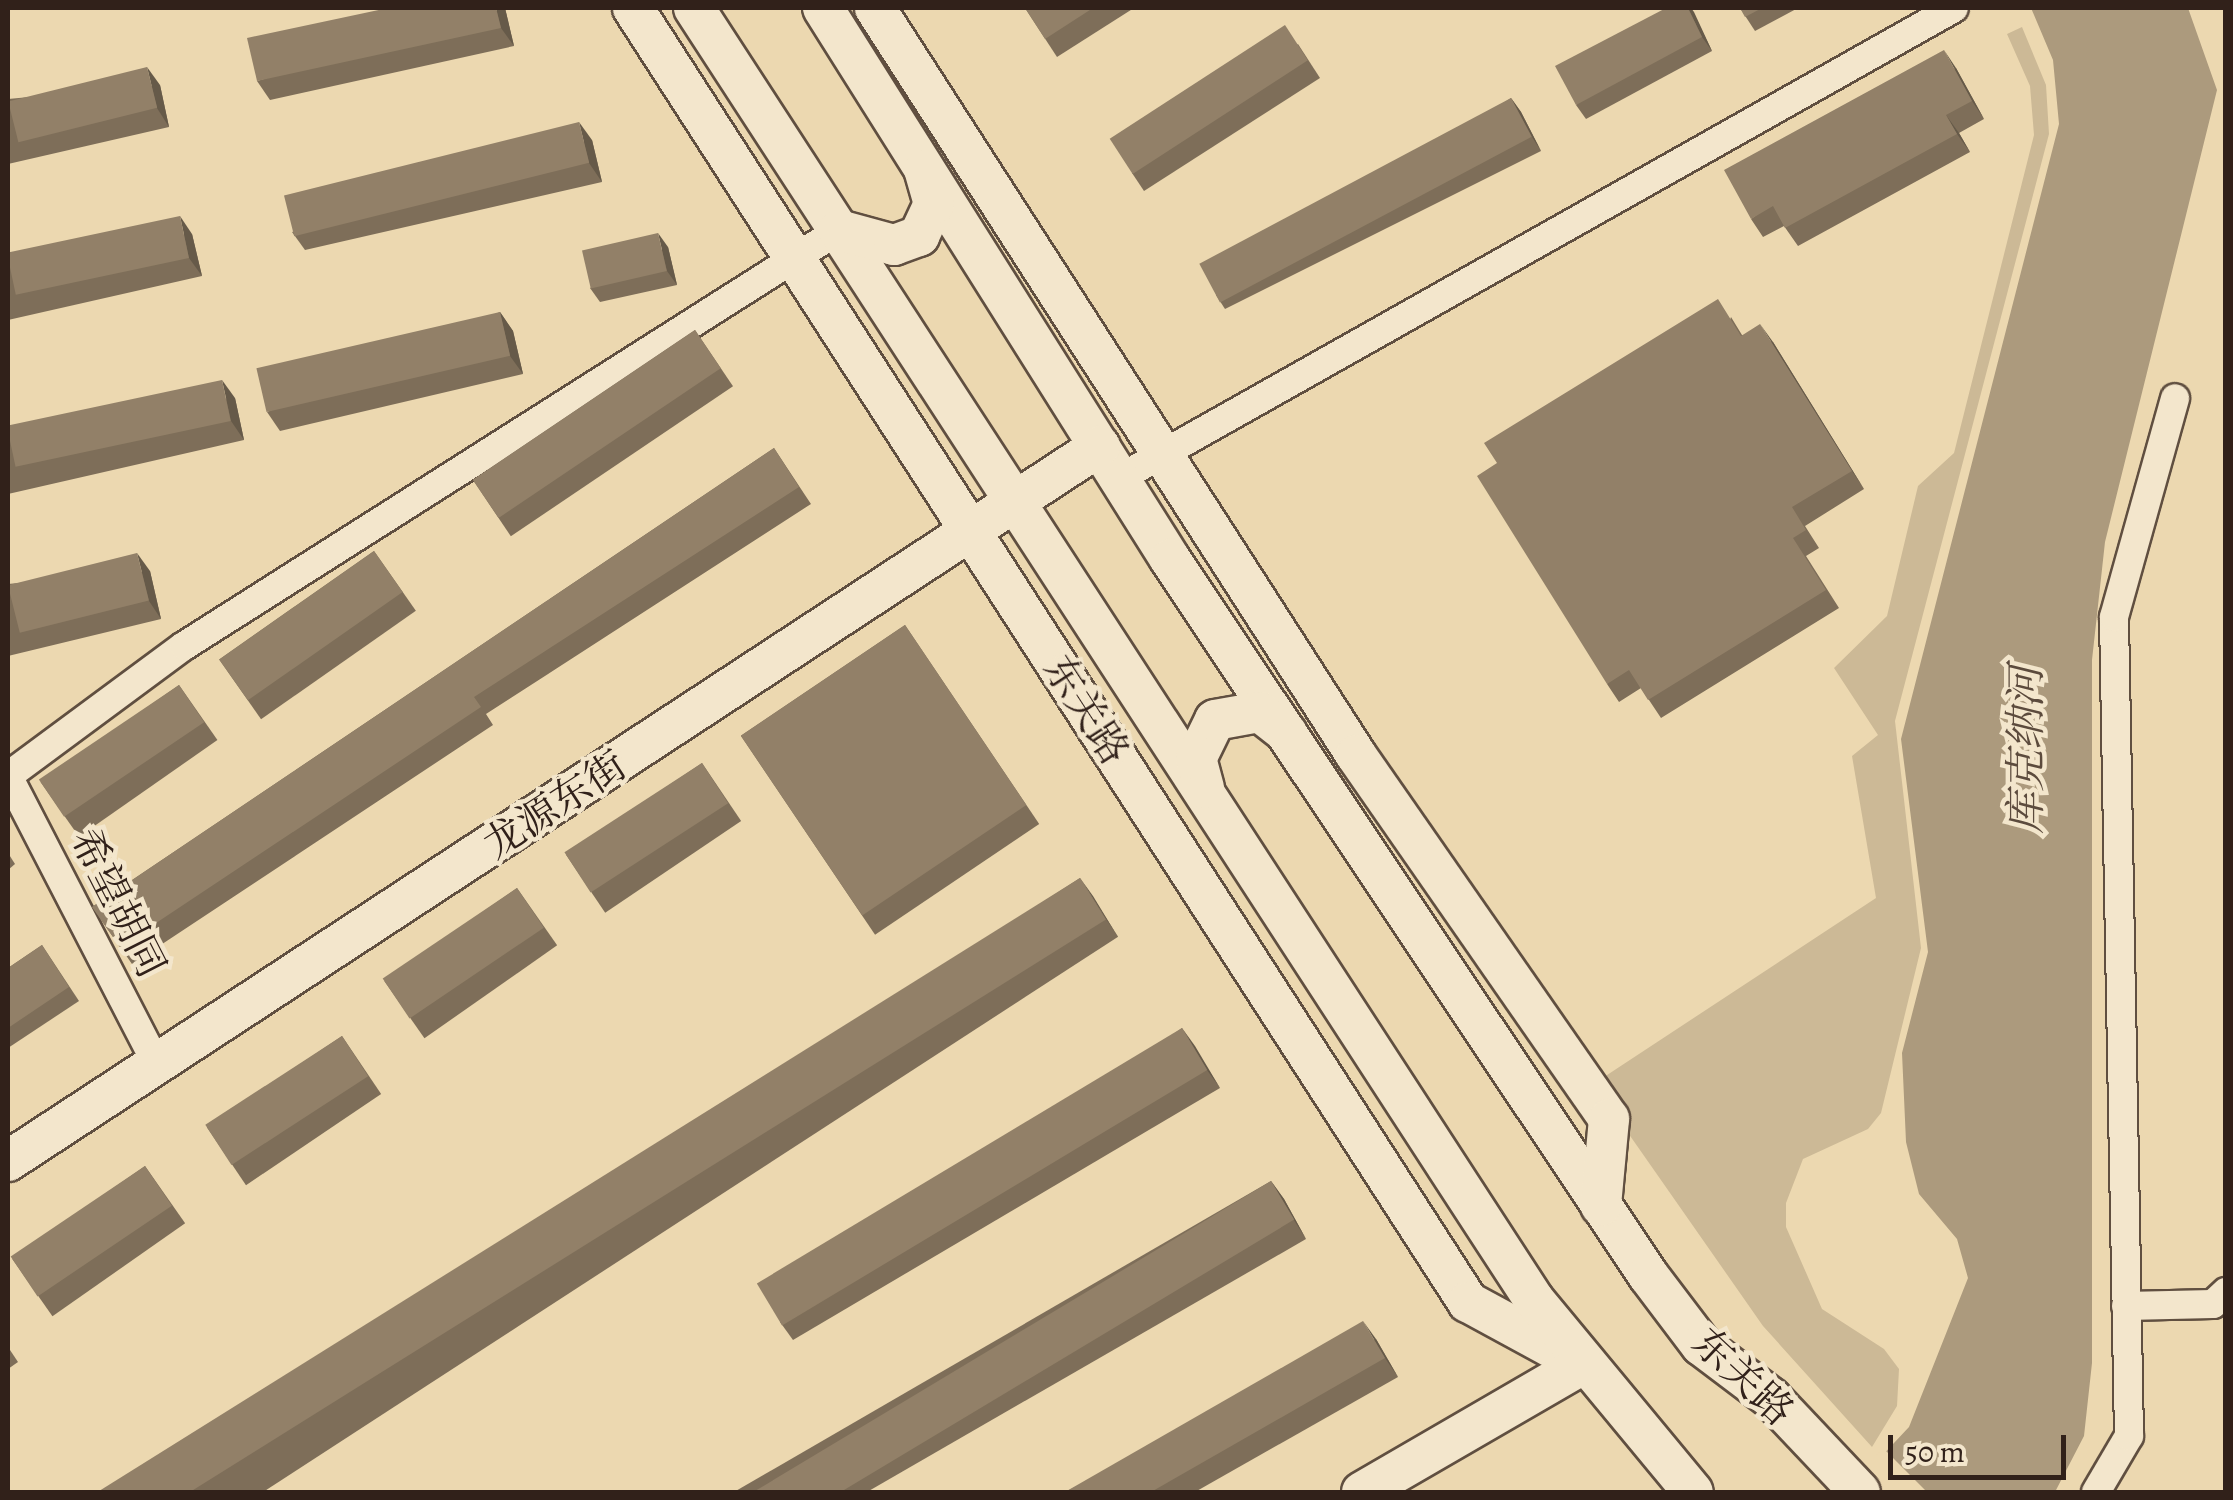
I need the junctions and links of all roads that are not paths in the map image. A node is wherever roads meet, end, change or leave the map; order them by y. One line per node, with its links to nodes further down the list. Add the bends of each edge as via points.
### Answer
1 (633, 8): 8 (main road, 东关路)
2 (694, 8): 7 (main road, 东关路)
3 (875, 8): 11 (main road)
4 (1954, 8): 11 (street)
5 (837, 12): 6 (main road, 东关路)
6 (912, 143): 7 (main road, via 933,191 927,227 894,245); 10 (main road, 东关路)
7 (839, 230): 8 (street); 12 (main road, 东关路)
8 (795, 258): 13 (main road, 东关路); 15 (street, via 184,646)
9 (2175, 398): 22 (street, via 2114,617)
10 (1102, 449): 11 (street); 12 (main road, 龙源东街); 14 (main road, 东关路)
11 (1163, 454): 20 (main road, via 1356,755 1609,1119)
12 (1009, 491): 13 (main road, 龙源东街); 16 (main road, 东关路)
13 (964, 520): 17 (main road, 龙源东街); 23 (main road, 东关路, via 1468,1302)
14 (1308, 754): 16 (main road, via 1274,719 1229,713 1198,744); 20 (main road, 东关路)
15 (8, 776): 17 (street, 希望胡同)
16 (1209, 799): 23 (main road, 东关路)
17 (152, 1054): 18 (main road, 龙源东街); 19 (main road, 龙源东街)
18 (8, 1130)
19 (8, 1161)
20 (1600, 1206): 24 (main road, 东关路, via 1701,1345 1771,1398)
21 (2226, 1292): 22 (street, via 2213,1304)
22 (2126, 1306): 27 (street, via 2129,1436)
23 (1583, 1364): 25 (main road); 26 (main road, 东关路)
24 (1846, 1478)
25 (1362, 1492)
26 (1693, 1492)
27 (2096, 1492)

